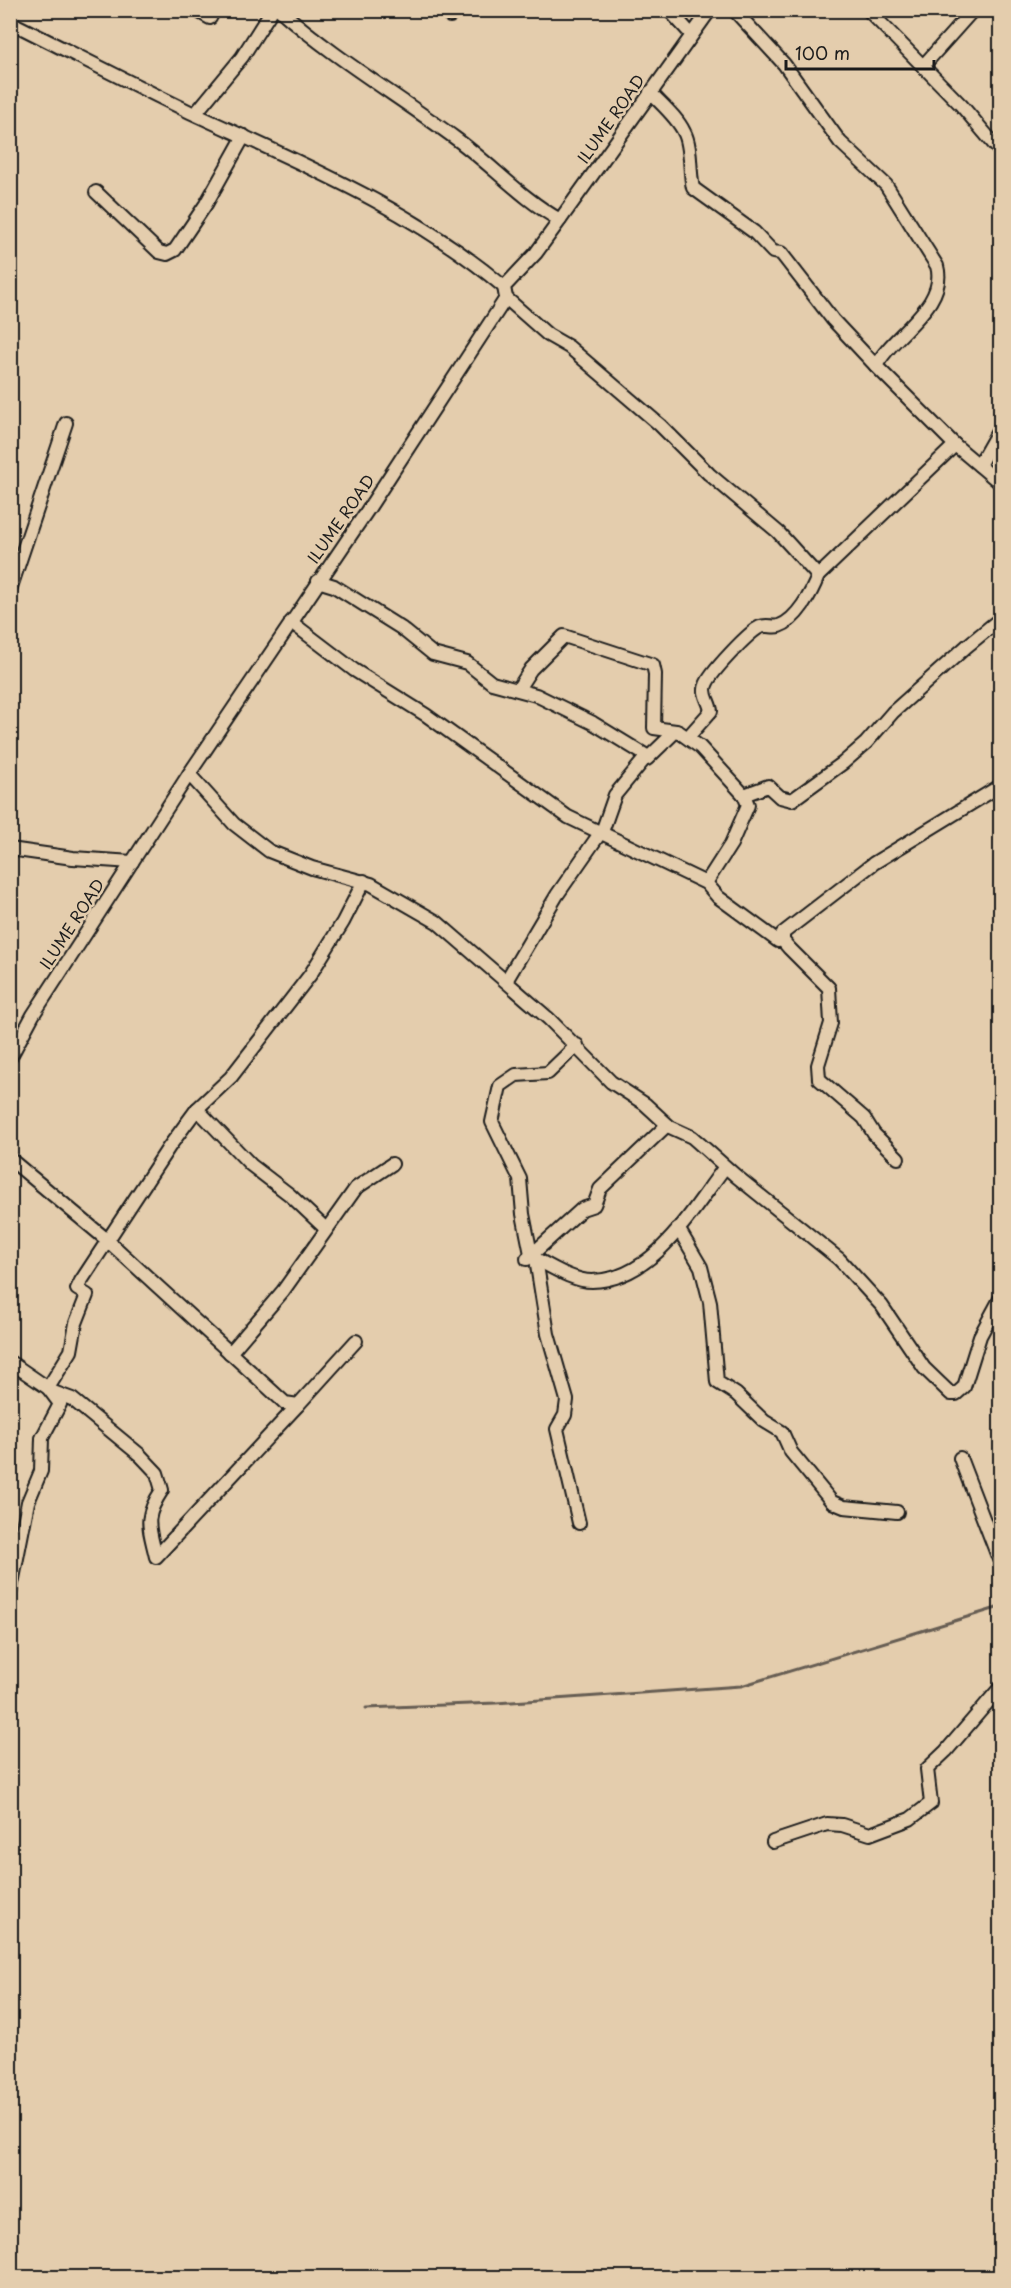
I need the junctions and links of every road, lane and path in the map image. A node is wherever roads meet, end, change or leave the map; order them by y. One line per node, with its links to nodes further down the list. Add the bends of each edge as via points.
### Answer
1 (196, 10): 2 (street, via 210,18)
2 (214, 10)
3 (272, 10): 14 (street, via 242,57)
4 (280, 10): 18 (street)
5 (669, 10): 11 (street)
6 (710, 10): 11 (street, ILUME ROAD)
7 (734, 10): 20 (street, via 784,64 840,142 885,185 937,266 938,287 924,310)
8 (868, 10): 12 (street)
9 (973, 10): 12 (street)
10 (10, 21): 14 (street)
11 (691, 34): 13 (street, ILUME ROAD)
12 (923, 66): 16 (street)
13 (650, 92): 18 (street, ILUME ROAD); 20 (street, via 685,132 693,188 753,232 773,252 781,253 833,320)
14 (195, 114): 15 (street)
15 (244, 136): 17 (street, via 206,204 175,250 167,254 159,252); 19 (street, via 375,199 440,237)
16 (1000, 151)
17 (96, 192)
18 (560, 220): 19 (street, ILUME ROAD)
19 (505, 293): 26 (street, via 548,335 569,347 778,531); 27 (street, ILUME ROAD, via 367,512)
20 (876, 366): 23 (street)
21 (66, 423): 28 (street)
22 (1000, 428): 24 (street)
23 (955, 445): 24 (street); 26 (street)
24 (979, 465): 25 (street)
25 (1000, 483)
26 (818, 576): 33 (street, via 813,591 787,621 778,626 762,626 752,633 714,673 705,694 711,711)
27 (318, 581): 30 (street, ILUME ROAD); 31 (street, via 334,586 401,628 433,654 467,663 492,683)
28 (10, 590)
29 (1000, 619): 37 (street, via 893,712 866,743 798,797 787,800 768,786)
30 (291, 622): 35 (street, ILUME ROAD); 38 (street, via 553,807)
31 (518, 689): 32 (street, via 531,669 564,636 653,665 654,728); 34 (street, via 593,723 645,753)
32 (676, 731): 33 (street); 34 (street)
33 (688, 737): 37 (street)
34 (647, 759): 38 (street, via 615,795)
35 (189, 774): 40 (street, ILUME ROAD); 41 (street, via 234,824 269,850 312,868)
36 (1000, 786): 49 (street, via 874,863 783,933 783,941 829,988 831,1023 818,1065 819,1079 864,1118)
37 (744, 795): 42 (street, via 748,804)
38 (601, 833): 42 (street); 44 (street, via 557,895)
39 (10, 849): 40 (street)
40 (132, 862): 46 (street, ILUME ROAD, via 33,1015)
41 (363, 881): 44 (street, via 437,922); 47 (street, via 310,975 231,1077)
42 (706, 884): 43 (street)
43 (778, 941)
44 (506, 981): 45 (street)
45 (577, 1045): 52 (street, via 611,1082 645,1104 670,1127 692,1137); 56 (street, via 548,1073 509,1078 500,1086 496,1098 492,1122 520,1179)
46 (10, 1058)
47 (197, 1109): 54 (street, via 251,1165); 55 (street)
48 (664, 1128): 56 (street, via 600,1189 594,1205 582,1209)
49 (898, 1158)
50 (10, 1159): 55 (street)
51 (392, 1164): 54 (street, via 356,1188)
52 (725, 1167): 53 (street); 57 (street, via 839,1259 882,1306 924,1368 951,1394 964,1387 980,1336)
53 (678, 1228): 56 (street, via 645,1262 593,1281); 64 (street, via 700,1267 710,1302 717,1382 782,1432 792,1452 832,1502 844,1507)
54 (326, 1229): 59 (street, via 283,1291)
55 (107, 1240): 59 (street); 61 (street, via 77,1289 87,1295 71,1351)
56 (531, 1258): 65 (street, via 567,1400 566,1415 557,1430)
57 (1000, 1299)
58 (356, 1341): 62 (street)
59 (230, 1353): 62 (street, via 285,1403)
60 (10, 1362): 61 (street)
61 (50, 1390): 62 (street, via 72,1399 157,1473 162,1490 149,1510 156,1557); 67 (street, via 60,1404 42,1438 40,1471 28,1502)
62 (298, 1405)
63 (960, 1458): 66 (street)
64 (897, 1512)
65 (579, 1523)
66 (1000, 1562)
67 (10, 1594)
68 (1000, 1688): 69 (street, via 927,1769 931,1803 910,1819 870,1834 827,1824)
69 (773, 1842)

